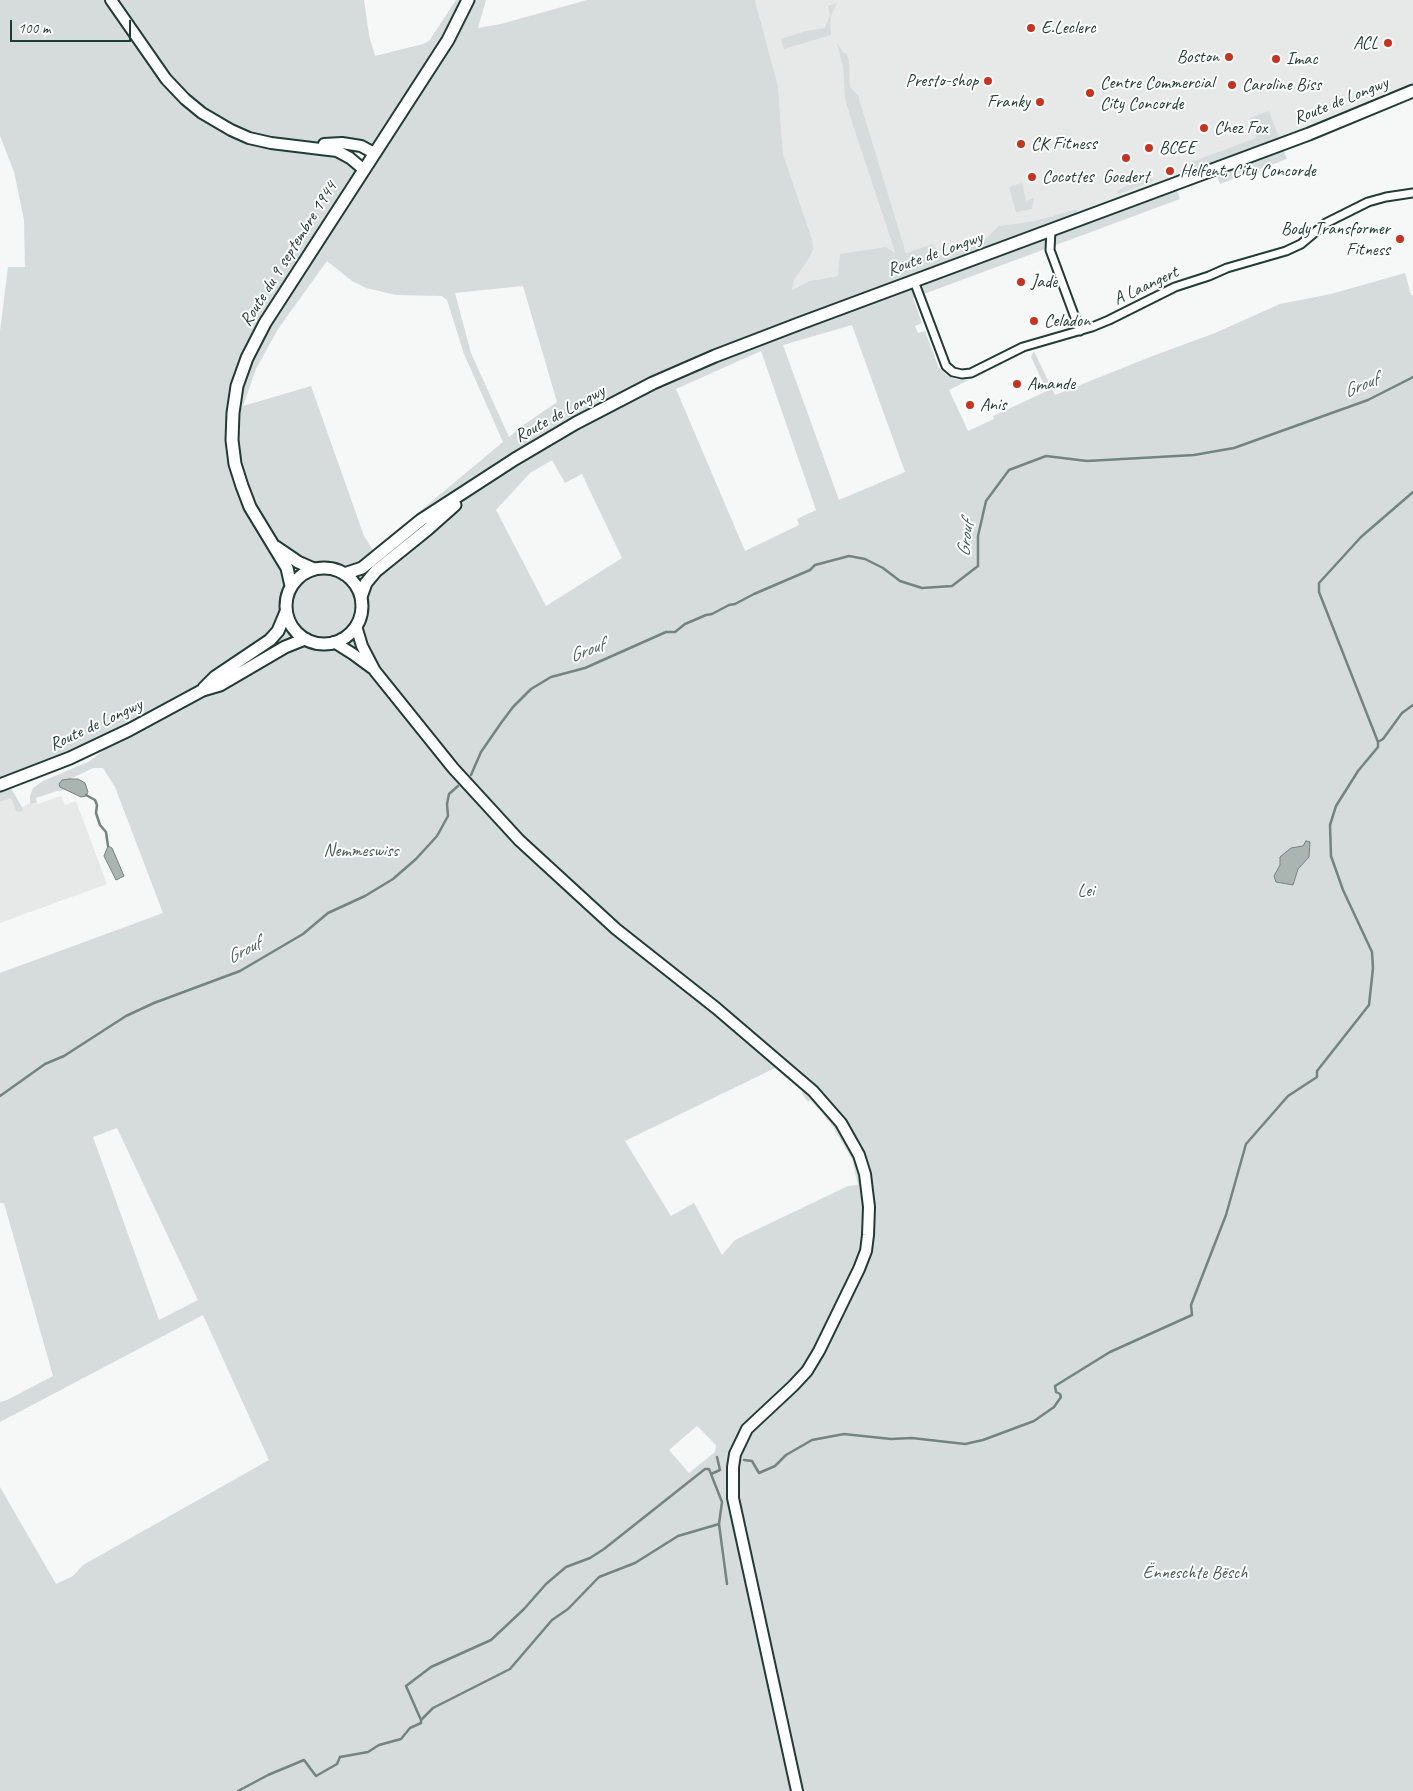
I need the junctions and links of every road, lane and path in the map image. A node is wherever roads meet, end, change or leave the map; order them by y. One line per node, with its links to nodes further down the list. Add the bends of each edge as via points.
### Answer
1 (111, 0): 4 (main road, via 166,79 202,113 249,138)
2 (468, 0): 5 (main road, Route du 9 septembre 1944, via 448,40)
3 (1413, 92): 8 (main road, Route de Longwy)
4 (295, 147): 5 (main road, via 342,143 361,146); 6 (main road, via 337,151)
5 (374, 153): 6 (main road, Route du 9 septembre 1944)
6 (363, 169): 12 (main road, Route du 9 septembre 1944, via 266,323 237,386 232,413 235,464 250,507)
7 (1413, 193): 10 (street, A Laangert, via 1368,202 1326,223 1301,244 1286,251 1175,287 1109,320)
8 (1051, 230): 9 (main road, Route de Longwy); 10 (street, via 1050,250)
9 (914, 281): 10 (street, A Laangert, via 942,358 953,372 971,373 1023,347); 11 (main road, Route de Longwy, via 715,356 653,383 576,423)
10 (1080, 330)
11 (482, 480): 14 (main road, Route de Longwy, via 421,520 362,568); 16 (main road, Route de Longwy, via 376,571 366,583)
12 (275, 546): 13 (main road); 15 (main road, Route du 9 septembre 1944, via 287,568)
13 (314, 569): 14 (main road, via 330,569); 15 (main road)
14 (344, 574): 16 (main road, via 352,580)
15 (291, 586): 17 (main road)
16 (361, 597): 18 (main road, via 362,607)
17 (286, 612): 19 (main road, via 292,628); 22 (main road, Route de Longwy, via 270,640 215,677)
18 (356, 626): 20 (main road, via 343,639); 21 (main road)
19 (304, 639): 20 (main road, via 314,643); 22 (main road, Route de Longwy, via 220,685)
20 (334, 642): 21 (main road)
21 (374, 671): 24 (main road, via 453,768 520,840 616,930 716,1008 812,1091 841,1123 859,1155 869,1208 866,1251 859,1269 807,1371 747,1428 735,1454 733,1467 733,1498)
22 (203, 690): 23 (main road, Route de Longwy, via 70,758)
23 (0, 785)
24 (797, 1791)

